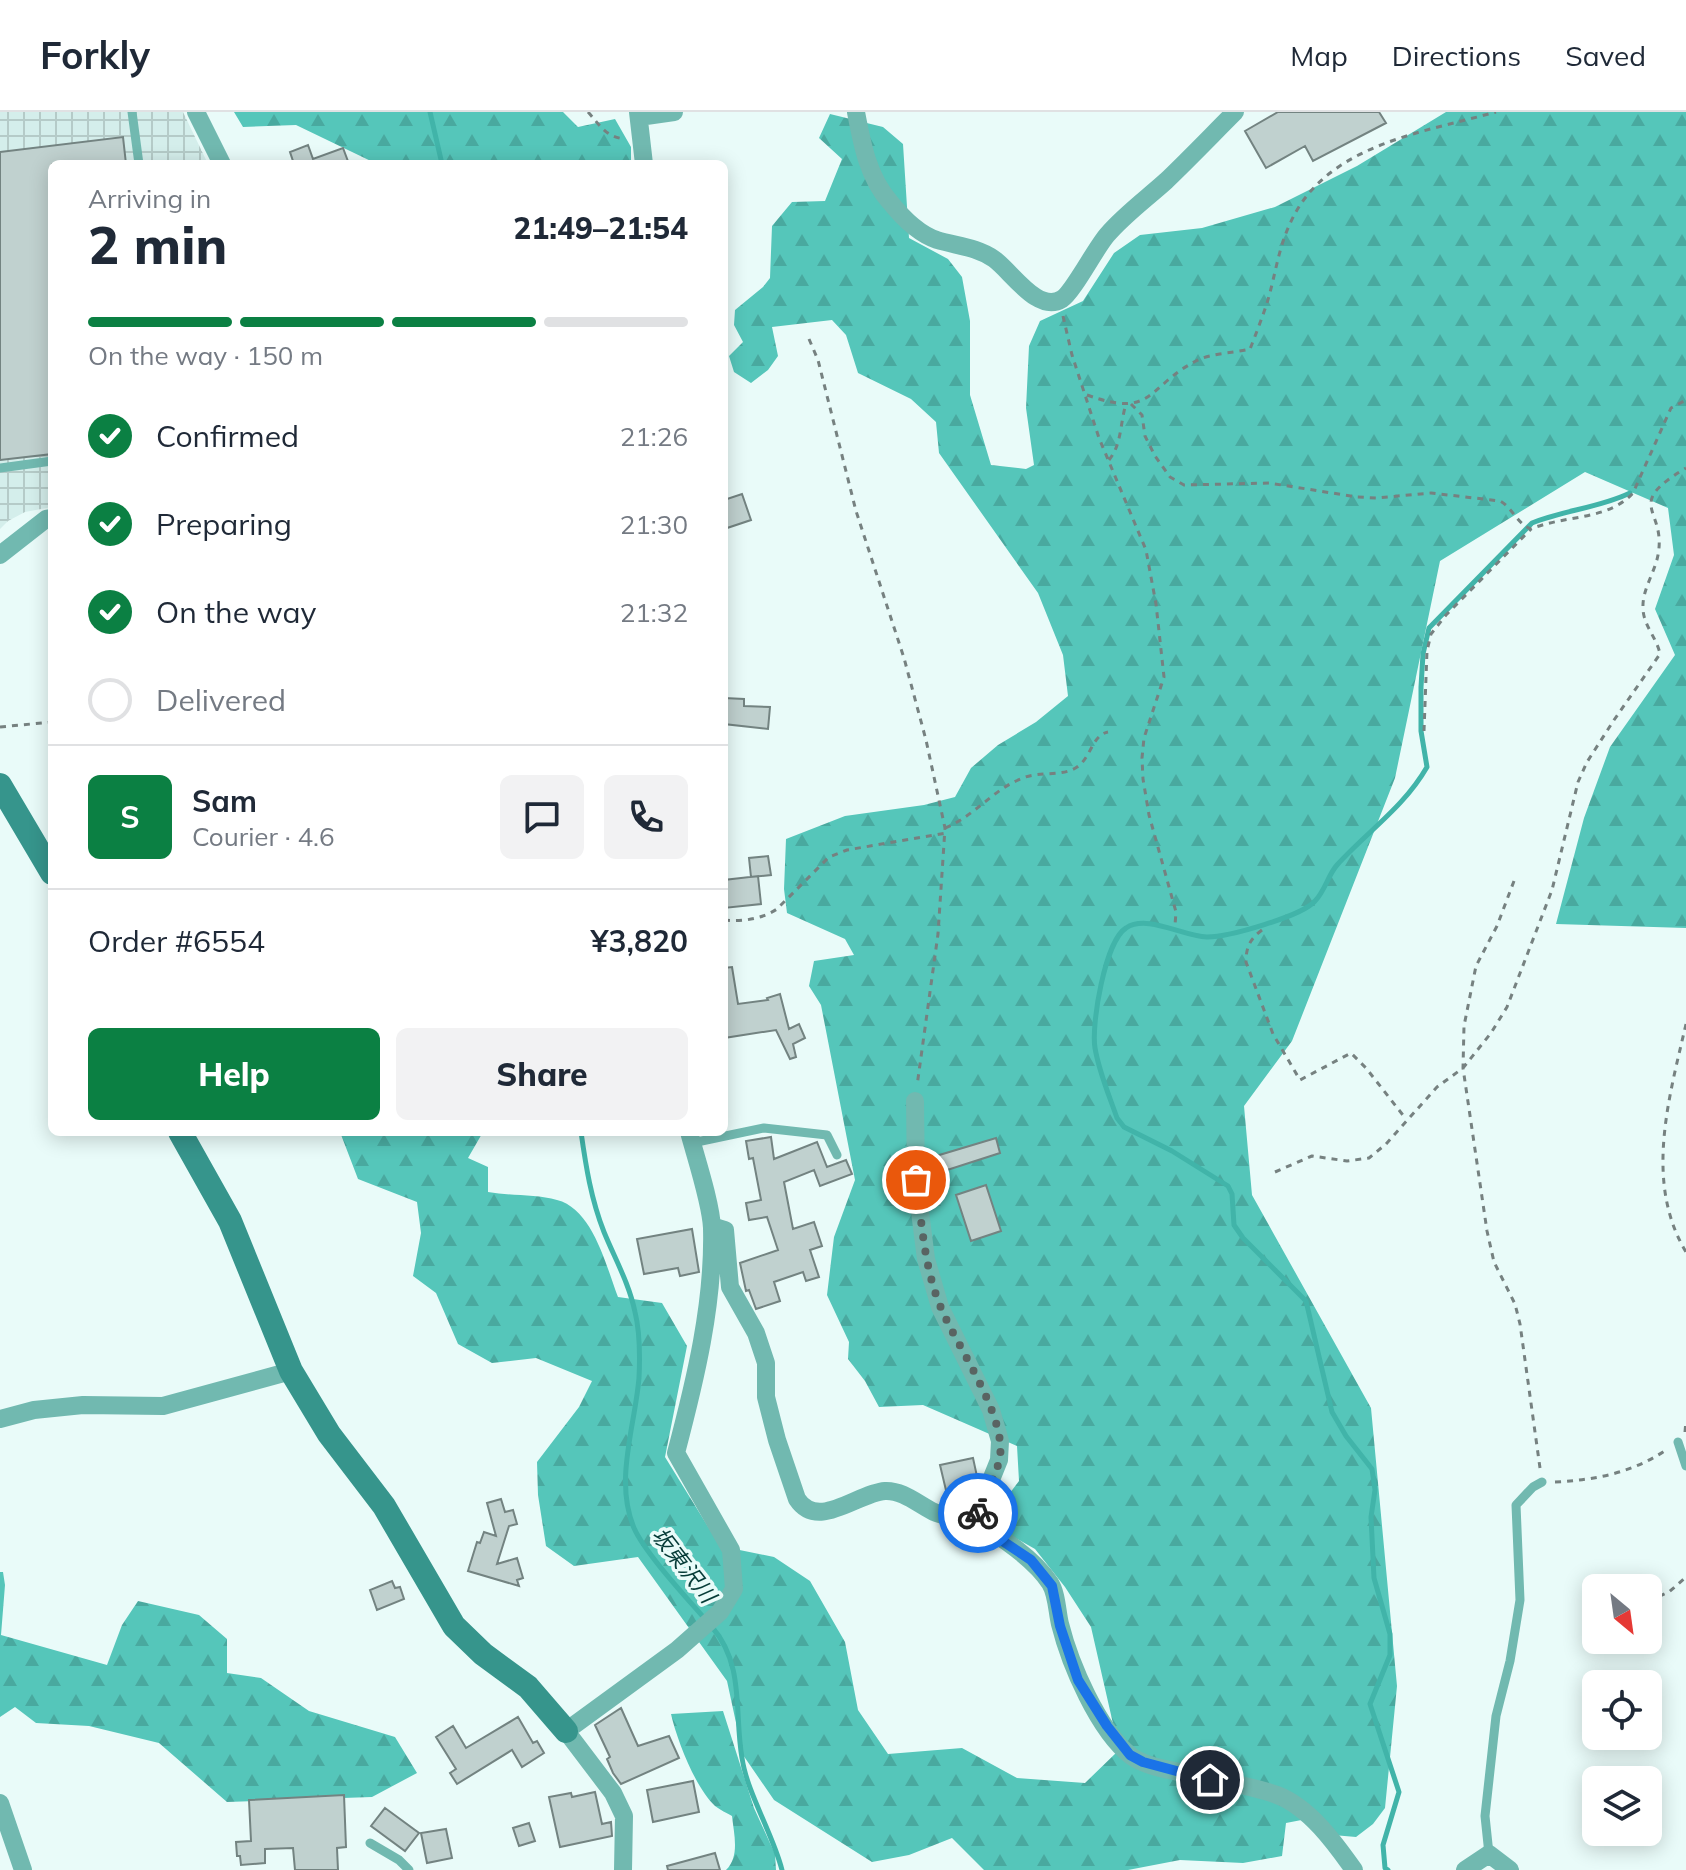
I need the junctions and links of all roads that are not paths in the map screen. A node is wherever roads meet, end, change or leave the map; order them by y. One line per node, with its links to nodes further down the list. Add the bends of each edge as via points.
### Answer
1 (132, 112): 7 (lane)
2 (196, 112): 8 (street)
3 (674, 112): 6 (street)
4 (856, 112): 5 (street, via 862,146 878,185 911,225 933,239 983,251 1045,303 1061,300 1072,289 1109,233)
5 (1235, 112)
6 (638, 114): 9 (street)
7 (138, 160)
8 (220, 160)
9 (644, 160)
10 (48, 462): 11 (lane)
11 (0, 468)
12 (48, 519): 13 (street)
13 (0, 555)
14 (0, 785): 15 (street)
15 (48, 866)
16 (915, 1101): 27 (street, via 916,1180 926,1259 940,1307 991,1410 1000,1441 999,1460)
17 (728, 1133): 20 (lane, via 764,1128 827,1135)
18 (182, 1136): 22 (street, via 230,1221)
19 (690, 1138): 21 (street)
20 (837, 1155)
21 (712, 1226): 27 (street, via 725,1230 730,1287 766,1363 766,1397 802,1507 824,1511 885,1491); 28 (street, via 707,1304 676,1453 731,1550 734,1589 720,1612 677,1650)
22 (291, 1371): 23 (street, via 163,1406 83,1405); 28 (street, via 329,1434 384,1506 454,1626 528,1687)
23 (0, 1419)
24 (1678, 1442): 25 (lane)
25 (1686, 1466)
26 (1542, 1482): 31 (lane, via 1516,1505 1520,1600 1496,1716 1485,1816)
27 (974, 1522): 35 (street, via 1031,1560 1052,1586 1078,1680 1130,1755 1281,1796 1321,1828)
28 (566, 1731): 34 (street, via 624,1816)
29 (0, 1803): 32 (street)
30 (370, 1843): 33 (lane)
31 (1489, 1854): 36 (street); 37 (street)
32 (23, 1870)
33 (409, 1870)
34 (623, 1870)
35 (1354, 1870)
36 (1465, 1870)
37 (1510, 1870)

